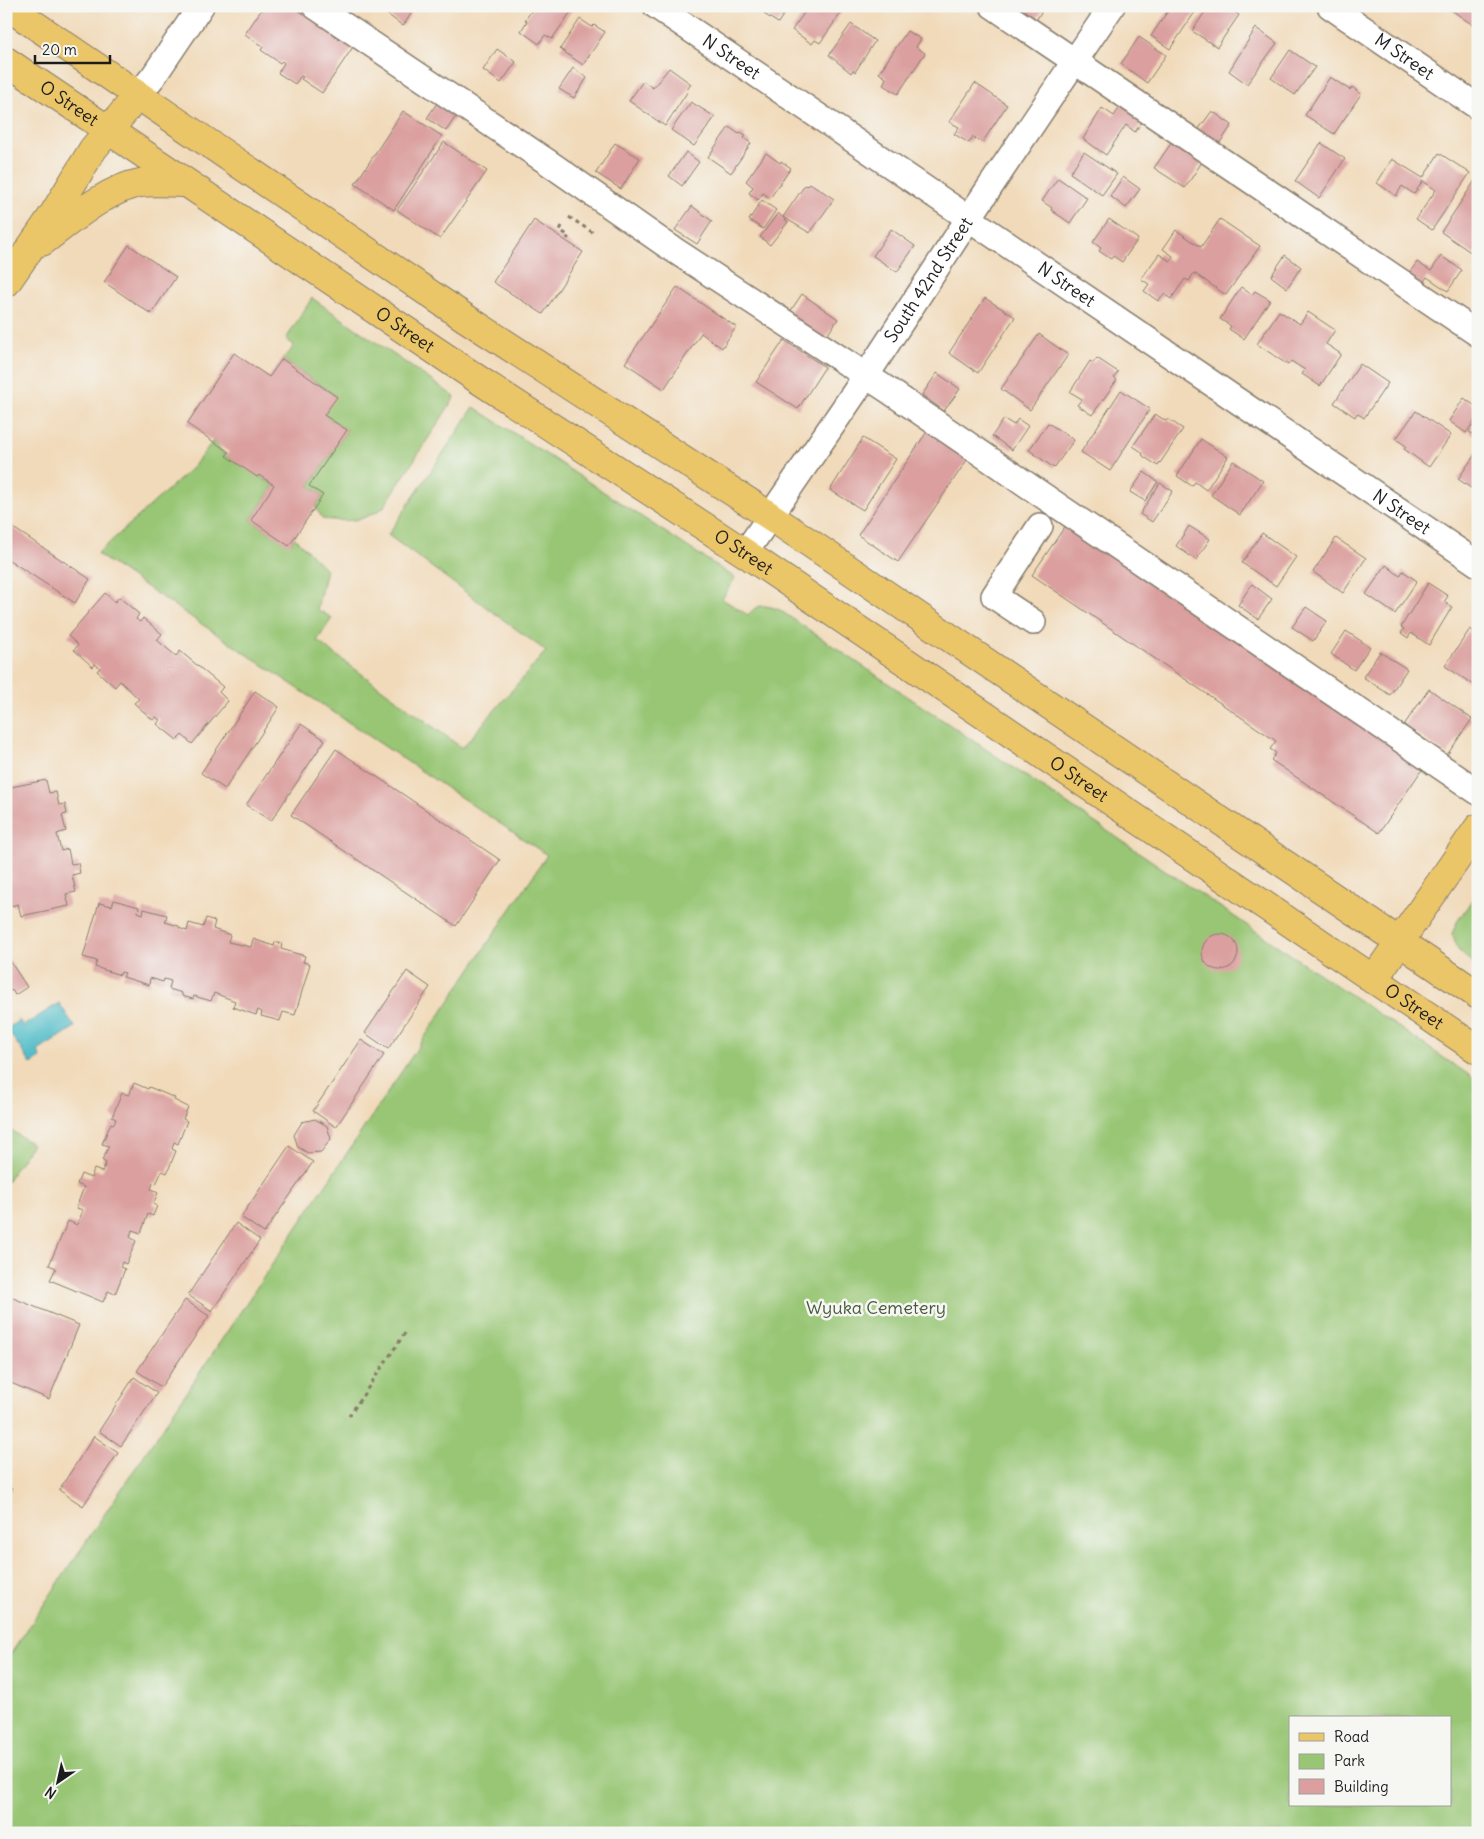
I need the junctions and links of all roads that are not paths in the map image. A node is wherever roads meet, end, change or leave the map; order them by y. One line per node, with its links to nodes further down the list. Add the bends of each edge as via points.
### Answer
1 (7, 6): 10 (main road)
2 (200, 6): 10 (street)
3 (315, 6): 18 (street)
4 (656, 6): 14 (street, N Street)
5 (993, 6): 9 (street)
6 (1112, 6): 9 (street, South 42nd Street)
7 (1330, 6): 11 (street, M Street)
8 (6, 61): 12 (main road, O Street)
9 (1075, 61): 14 (street, South 42nd Street); 17 (street)
10 (138, 95): 12 (main road); 19 (main road, via 464,317)
11 (1478, 107)
12 (109, 131): 13 (main road, O Street); 15 (main road)
13 (186, 183): 15 (main road, via 140,183 116,192); 21 (main road, O Street, via 479,380)
14 (969, 218): 18 (street, South 42nd Street); 22 (street, N Street)
15 (26, 253): 16 (main road)
16 (6, 283)
17 (1478, 334)
18 (866, 376): 19 (street, South 42nd Street); 24 (street)
19 (770, 516): 21 (street, South 42nd Street); 26 (main road)
20 (1040, 526): 23 (street, via 994,596)
21 (745, 553): 27 (main road, O Street)
22 (1478, 564)
23 (1033, 622)
24 (1478, 792)
25 (1478, 828): 26 (main road)
26 (1399, 942): 27 (main road); 28 (main road)
27 (1373, 980): 29 (main road, O Street)
28 (1478, 995)
29 (1478, 1050)

